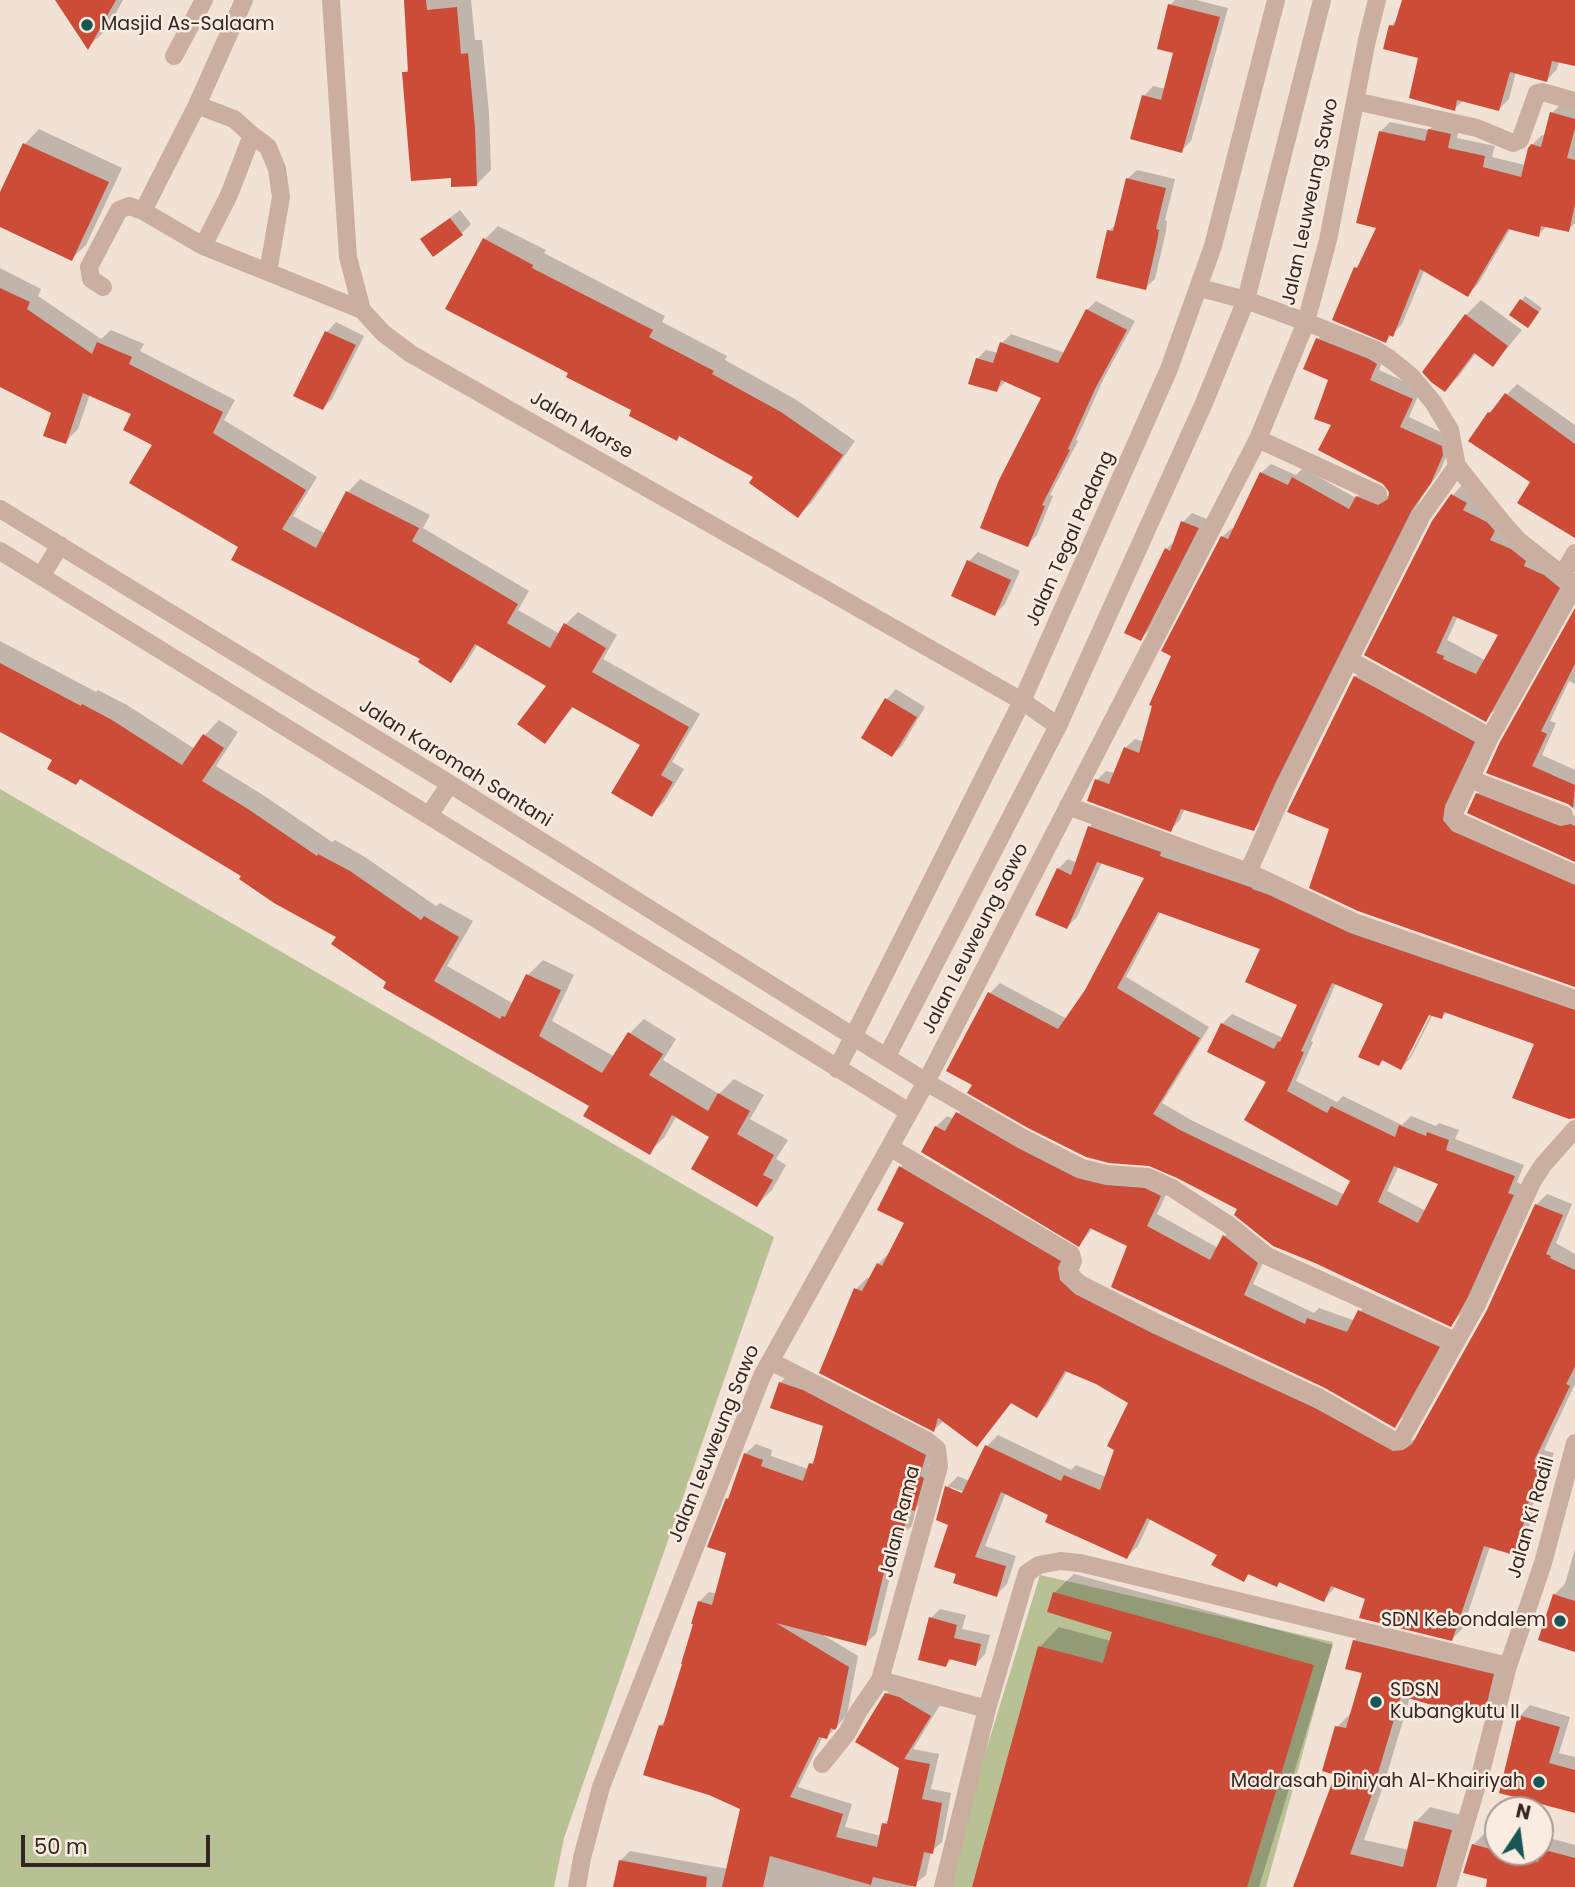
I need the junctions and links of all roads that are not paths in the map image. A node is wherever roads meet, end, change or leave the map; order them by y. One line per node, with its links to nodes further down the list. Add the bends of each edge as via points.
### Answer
1 (204, 0): 7 (street)
2 (244, 0): 10 (street)
3 (331, 0): 18 (street, Jalan Morse, via 348,257)
4 (1276, 0): 16 (street, Jalan Tegal Padang)
5 (1322, 0): 17 (street)
6 (1377, 0): 9 (street, Jalan Leuweung Sawo)
7 (174, 56)
8 (1575, 100): 9 (street, via 1537,93 1520,139 1513,143 1477,128)
9 (1355, 101): 19 (street, Jalan Leuweung Sawo, via 1328,240)
10 (197, 105): 11 (street, via 234,119); 12 (street)
11 (252, 135): 13 (street); 14 (street, via 268,147 281,197)
12 (143, 211): 13 (street); 15 (street, via 130,206 119,211 89,267 92,279)
13 (204, 246): 14 (street)
14 (268, 272): 18 (street)
15 (103, 287)
16 (1200, 288): 17 (street); 30 (street, Jalan Tegal Padang, via 1169,369)
17 (1247, 300): 19 (street); 31 (street)
18 (362, 310): 30 (street, Jalan Morse, via 411,354)
19 (1306, 322): 20 (street, Jalan Leuweung Sawo); 21 (street, via 1374,349 1411,376 1450,430)
20 (1258, 439): 22 (street); 35 (street, Jalan Leuweung Sawo)
21 (1457, 466): 28 (street, via 1518,540); 29 (street, via 1422,515)
22 (1378, 494)
23 (0, 509): 24 (street, Jalan Karomah Santani)
24 (60, 545): 27 (street); 34 (street, Jalan Karomah Santani)
25 (0, 551): 27 (street)
26 (1575, 553): 28 (street)
27 (41, 575): 36 (street)
28 (1571, 581): 32 (street)
29 (1349, 660): 32 (street); 38 (street)
30 (1022, 701): 31 (street, Jalan Morse); 41 (street, Jalan Tegal Padang)
31 (1058, 726): 42 (street)
32 (1490, 737): 33 (street)
33 (1470, 779): 37 (street); 39 (street, via 1455,811 1457,821)
34 (450, 785): 36 (street); 41 (street, Jalan Karomah Santani)
35 (1068, 806): 38 (street); 44 (street, Jalan Leuweung Sawo)
36 (429, 815): 43 (street)
37 (1564, 816)
38 (1248, 872): 40 (street, via 1354,922)
39 (1575, 874)
40 (1575, 999)
41 (854, 1035): 42 (street, Jalan Karomah Santani); 43 (street, Jalan Tegal Padang)
42 (887, 1056): 44 (street, Jalan Karomah Santani)
43 (837, 1069): 45 (street)
44 (926, 1082): 45 (street, Jalan Leuweung Sawo); 48 (street, Jalan Karomah Santani, via 1082,1168 1148,1177 1172,1188 1267,1256)
45 (909, 1112): 47 (street, Jalan Leuweung Sawo)
46 (1575, 1129): 48 (street, via 1532,1182)
47 (891, 1148): 48 (street, via 1071,1254 1069,1271 1080,1284 1320,1398 1393,1440 1402,1438); 49 (street, Jalan Leuweung Sawo)
48 (1455, 1342)
49 (770, 1361): 52 (street, Jalan Rama, via 937,1449 939,1466); 55 (street, Jalan Leuweung Sawo, via 601,1787)
50 (1575, 1443): 51 (street, Jalan Ki Radil, via 1543,1563)
51 (1508, 1666): 53 (street, via 1060,1561 1027,1573); 57 (street, Jalan Ki Radil)
52 (880, 1680): 53 (street); 54 (street)
53 (987, 1709): 56 (street)
54 (822, 1764)
55 (577, 1887)
56 (943, 1887)
57 (1447, 1887)

